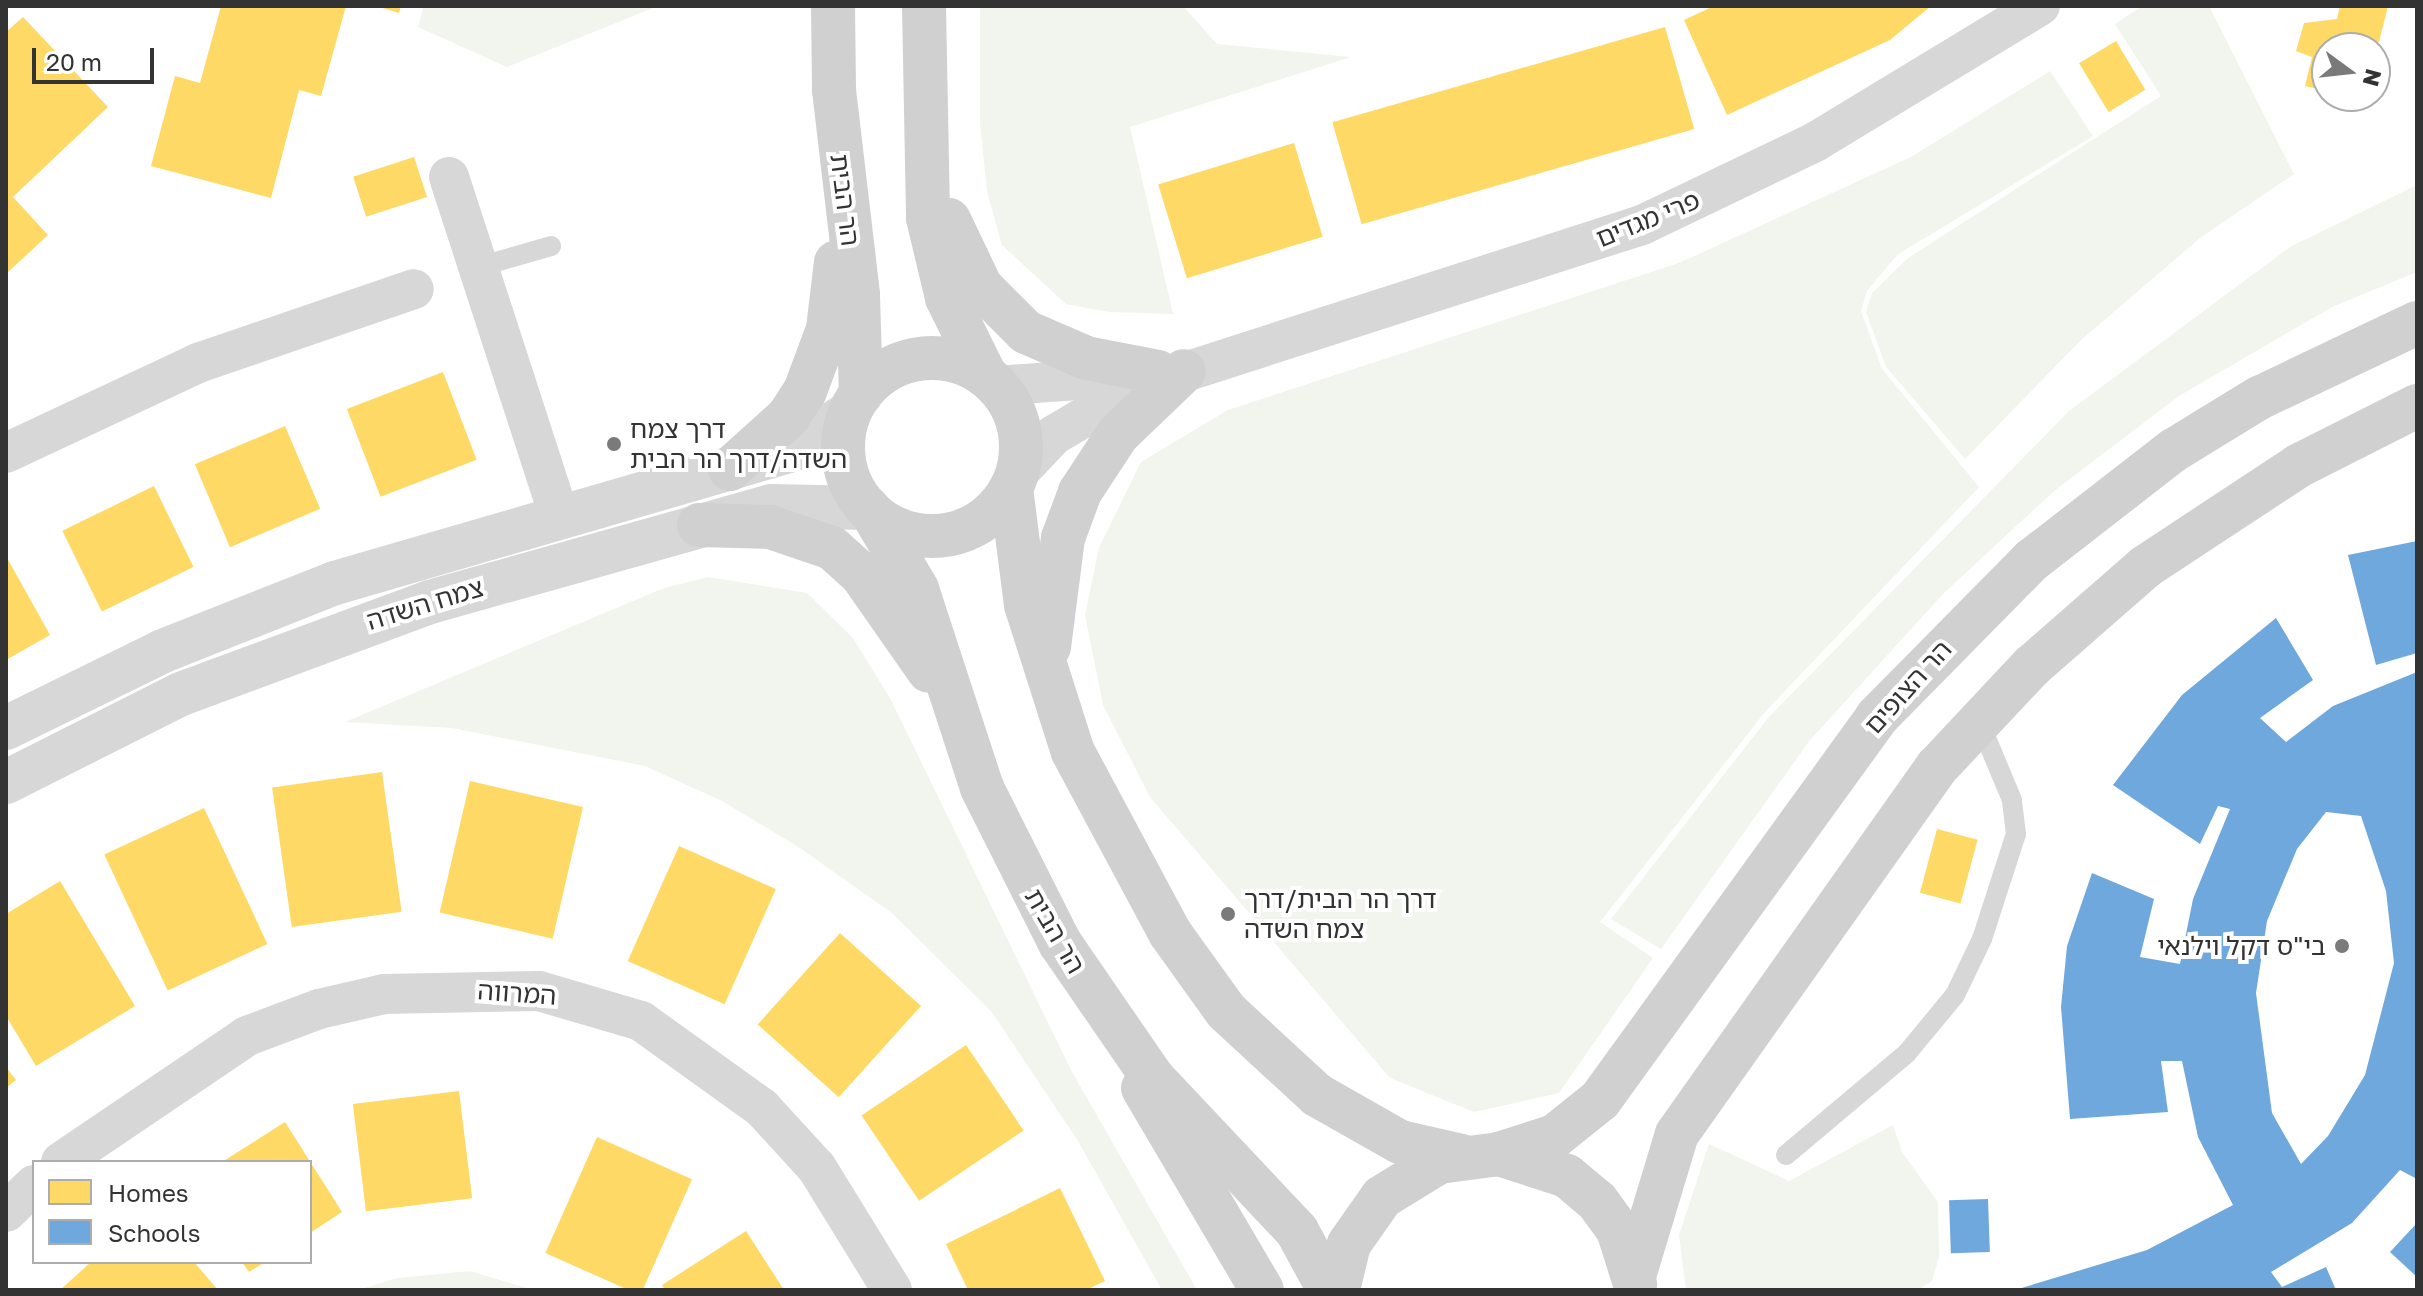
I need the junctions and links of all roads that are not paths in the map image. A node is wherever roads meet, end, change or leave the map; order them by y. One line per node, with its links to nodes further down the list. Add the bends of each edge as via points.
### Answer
1 (833, 6): 5 (main road, הר הבית)
2 (924, 6): 4 (main road)
3 (2040, 6): 11 (street, פרי מגדים, via 1815,142 1642,225)
4 (924, 133): 11 (main road, via 964,259 1003,313 1052,346); 12 (main road, via 936,256 947,298)
5 (840, 176): 13 (main road, הר הבית, via 858,295); 16 (main road, via 835,290 820,361 788,417)
6 (449, 177): 8 (street)
7 (551, 246): 8 (lane)
8 (478, 267): 19 (street)
9 (414, 289): 15 (street, via 198,363)
10 (2417, 323): 27 (main road, הר הצופים, via 2273,391 2174,450 2032,560 1877,717 1600,1100 1555,1136)
11 (1189, 368): 12 (street, פרי מגדים); 17 (street, פרי מגדים, via 1106,402 1054,435); 21 (main road, via 1118,434 1080,492 1055,581)
12 (990, 379): 13 (main road, via 925,357 889,367); 17 (main road, via 1019,423)
13 (855, 404): 16 (street, צמח השדה, via 792,450); 18 (main road, via 844,462)
14 (2417, 406): 23 (main road, via 2298,466 2193,533 2083,618)
15 (6, 453)
16 (730, 469): 19 (street, צמח השדה)
17 (1014, 480): 18 (main road, via 981,522 952,535 901,531); 21 (main road, via 1026,605)
18 (871, 512): 20 (street, צמח השדה, via 772,506); 22 (main road, הר הבית, via 917,589)
19 (559, 515): 24 (street, צמח השדה, via 335,583 163,651)
20 (699, 525): 22 (main road, via 770,527 832,548 861,574); 25 (street, צמח השדה, via 351,627 181,694)
21 (1052, 689): 27 (main road, via 1079,764 1144,892 1235,1020 1344,1116 1400,1142)
22 (958, 719): 26 (main road, הר הבית, via 990,807)
23 (1979, 721): 28 (lane, via 2012,800 2016,834 1982,939 1955,995 1907,1053); 32 (main road, via 1900,817 1677,1134)
24 (6, 728)
25 (6, 782)
26 (1088, 988): 34 (main road); 35 (main road, הר הבית, via 1152,1077 1288,1219)
27 (1480, 1155): 32 (main road, via 1567,1176 1597,1201 1618,1230); 36 (main road, הר הצופים, via 1413,1173 1382,1197 1349,1244)
28 (1786, 1155)
29 (64, 1160): 33 (street, המרווה, via 247,1036 319,1009 384,994 539,991 641,1021 762,1108 817,1168)
30 (32, 1187): 31 (street)
31 (6, 1212)
32 (1635, 1283)
33 (892, 1290)
34 (1262, 1290)
35 (1329, 1290)
36 (1338, 1290)

